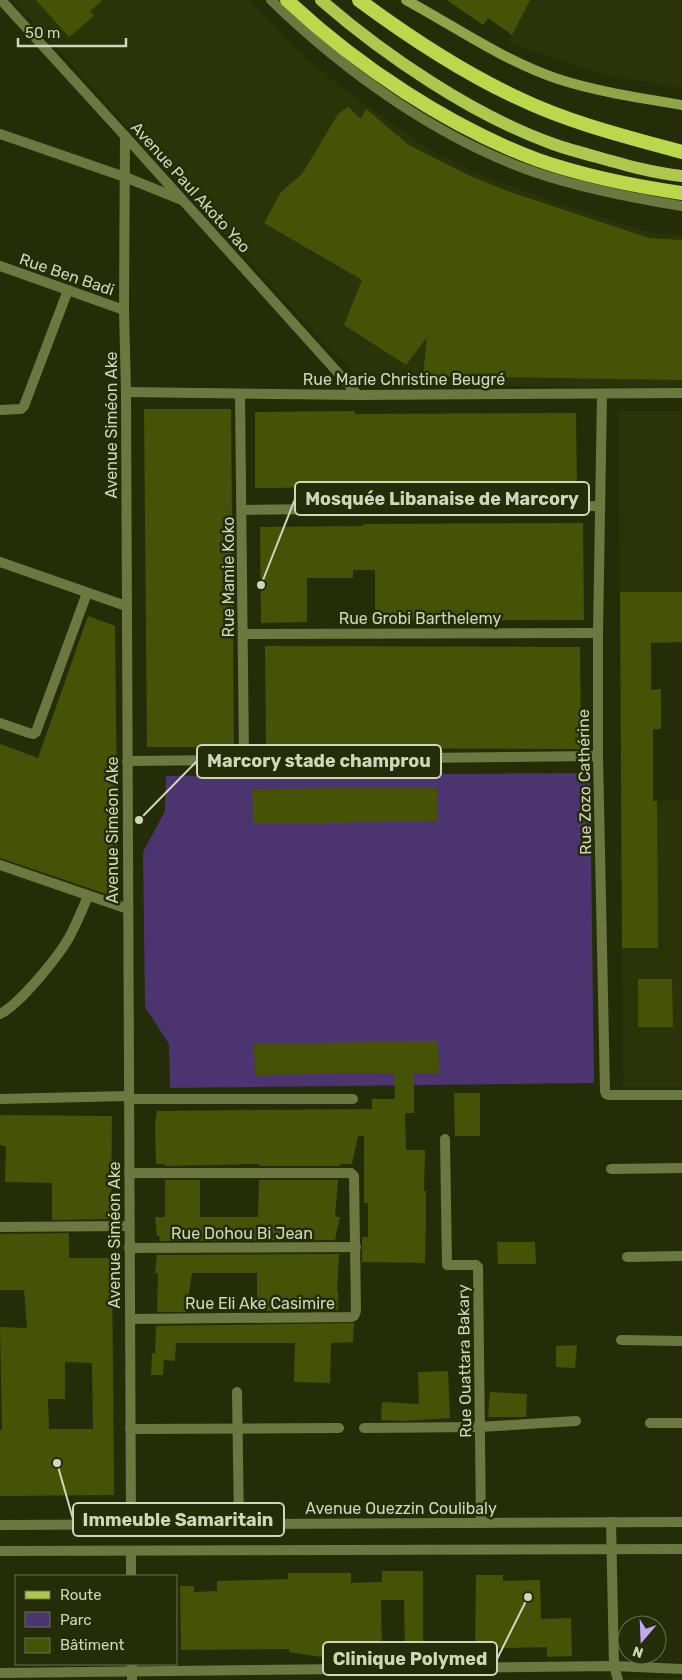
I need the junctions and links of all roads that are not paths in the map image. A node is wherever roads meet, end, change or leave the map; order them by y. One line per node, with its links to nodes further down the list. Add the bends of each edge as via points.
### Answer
1 (1, 0): 9 (street, Avenue Paul Akoto Yao)
2 (271, 0): 17 (street, via 351,70 443,130 488,154 534,172 603,192)
3 (359, 0): 10 (highway, via 478,78 575,121)
4 (406, 0): 7 (main road, via 516,62 559,79)
5 (325, 4): 13 (main road, via 419,74 511,125 552,144 624,165)
6 (292, 5): 15 (highway, via 355,58 451,120 496,142 539,160 604,178)
7 (682, 105)
8 (0, 134): 14 (street)
9 (125, 136): 14 (street, Avenue Siméon Ake); 16 (street, Avenue Paul Akoto Yao)
10 (636, 139): 11 (main road); 12 (highway)
11 (682, 146)
12 (682, 152)
13 (682, 176)
14 (125, 177): 16 (street); 20 (street, Avenue Siméon Ake)
15 (682, 193)
16 (185, 202): 25 (street, Avenue Paul Akoto Yao)
17 (682, 206)
18 (0, 266): 19 (street, Rue Ben Badi)
19 (68, 290): 20 (street, Rue Ben Badi); 26 (street, via 24,406 22,409)
20 (124, 310): 21 (street, Avenue Siméon Ake)
21 (126, 392): 23 (street, Rue Marie Christine Beugré); 31 (street, Avenue Siméon Ake)
22 (682, 393): 24 (street, Rue Marie Christine Beugré)
23 (240, 394): 25 (street, Rue Marie Christine Beugré); 28 (street, Rue Mamie Koko)
24 (602, 394): 25 (street, Rue Marie Christine Beugré); 27 (street, Rue Zozo Cathérine)
25 (358, 395)
26 (0, 410)
27 (599, 506): 28 (street); 32 (street, Rue Zozo Cathérine)
28 (242, 510): 33 (street, Rue Mamie Koko)
29 (0, 562): 30 (street)
30 (87, 593): 31 (street); 34 (street, via 36,732 29,733)
31 (126, 606): 36 (street, Avenue Siméon Ake)
32 (598, 633): 33 (street, Rue Grobi Barthelemy); 35 (street, Rue Zozo Cathérine)
33 (243, 634): 37 (street, Rue Mamie Koko)
34 (0, 723)
35 (598, 756): 37 (street); 42 (street, Rue Zozo Cathérine, via 605,1091 610,1095)
36 (127, 760): 37 (street); 40 (street, Avenue Siméon Ake)
37 (244, 760)
38 (0, 865): 39 (street)
39 (88, 896): 40 (street); 41 (street, via 60,951 26,992)
40 (128, 909): 44 (street, Avenue Siméon Ake)
41 (0, 1014)
42 (682, 1095)
43 (0, 1098): 44 (street)
44 (128, 1098): 45 (street); 49 (street, Avenue Siméon Ake)
45 (353, 1099)
46 (445, 1139): 63 (street, Rue Ouattara Bakary, via 447,1265 478,1267)
47 (682, 1168): 48 (street)
48 (611, 1169)
49 (129, 1173): 50 (street, Avenue Siméon Ake); 52 (street, Rue Eli Ake Casimire, via 351,1173 354,1176)
50 (129, 1226): 51 (street); 53 (street, Avenue Siméon Ake)
51 (0, 1227)
52 (356, 1247): 53 (street, Rue Dohou Bi Jean); 56 (street, Rue Eli Ake Casimire, via 356,1311 351,1317)
53 (129, 1248): 56 (street, Avenue Siméon Ake)
54 (682, 1256): 55 (street)
55 (627, 1257)
56 (130, 1319): 67 (street, Avenue Siméon Ake)
57 (621, 1340): 58 (street)
58 (682, 1341)
59 (237, 1392): 66 (street)
60 (576, 1421): 63 (street)
61 (650, 1423): 62 (street)
62 (682, 1423)
63 (480, 1427): 65 (street); 70 (street, Rue Ouattara Bakary)
64 (339, 1428): 66 (street)
65 (364, 1428)
66 (238, 1429): 67 (street); 71 (street)
67 (130, 1430): 73 (street, Avenue Siméon Ake)
68 (611, 1522): 69 (street, Avenue Ouezzin Coulibaly); 70 (street, Avenue Ouezzin Coulibaly); 76 (street)
69 (682, 1522)
70 (481, 1523): 71 (street, Avenue Ouezzin Coulibaly)
71 (239, 1524): 73 (street, Avenue Ouezzin Coulibaly)
72 (0, 1525): 73 (street, Avenue Ouezzin Coulibaly)
73 (131, 1525)
74 (682, 1549): 76 (street)
75 (131, 1550): 76 (street); 77 (street); 78 (street)
76 (612, 1550): 79 (street)
77 (0, 1551)
78 (131, 1575)
79 (614, 1666): 80 (street); 81 (street); 83 (street)
80 (682, 1669)
81 (132, 1672): 82 (street)
82 (0, 1673)
83 (618, 1680)

